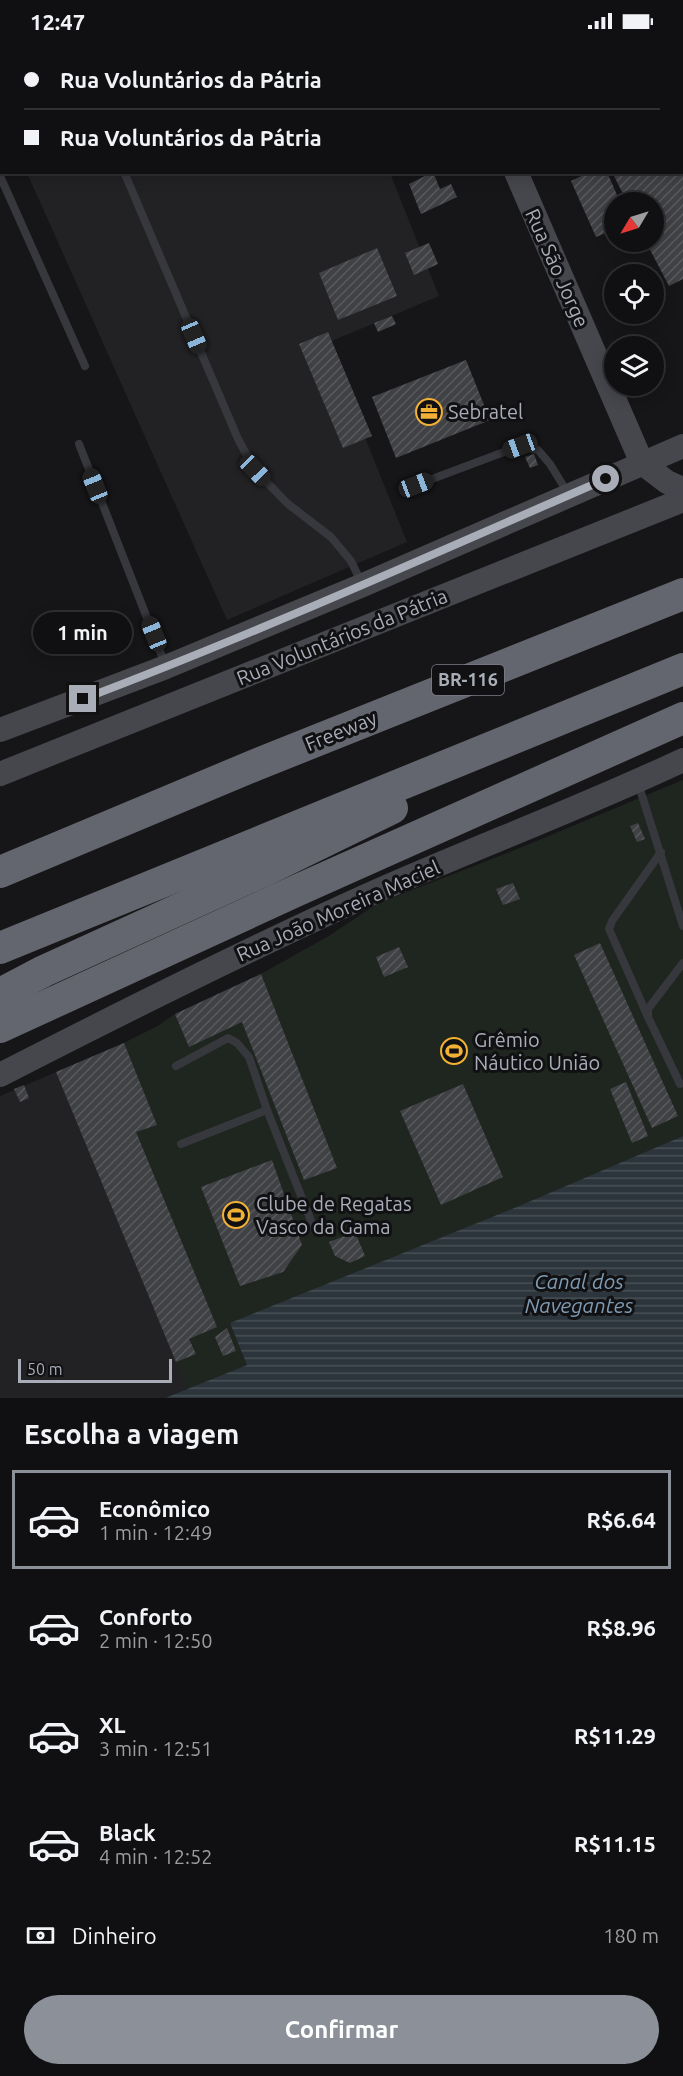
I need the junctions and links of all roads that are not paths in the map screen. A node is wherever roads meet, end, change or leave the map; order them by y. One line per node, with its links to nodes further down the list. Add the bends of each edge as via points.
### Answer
1 (125, 174): 12 (lane, via 238,439 255,470 288,504 331,537 351,561)
2 (517, 174): 7 (main road, Rua São Jorge)
3 (0, 176): 4 (lane)
4 (85, 366)
5 (79, 444): 14 (lane)
6 (683, 446): 7 (main road, Rua Voluntários da Pátria)
7 (642, 463): 9 (main road); 10 (main road, Rua Voluntários da Pátria)
8 (416, 485): 10 (lane, via 520,446 538,450)
9 (683, 489)
10 (569, 495): 12 (main road, Rua Voluntários da Pátria)
11 (683, 500): 20 (main road, Rua Voluntários da Pátria)
12 (363, 585): 14 (main road, Rua Voluntários da Pátria)
13 (683, 594): 23 (highway, Freeway / BR-116)
14 (166, 667): 17 (main road, Rua Voluntários da Pátria)
15 (683, 669): 18 (highway)
16 (683, 718): 29 (highway)
17 (0, 730)
18 (522, 733): 25 (highway); 27 (highway, via 477,768)
19 (683, 760): 21 (main road, Rua João Moreira Maciel)
20 (0, 774)
21 (638, 781): 22 (lane); 31 (main road, Rua João Moreira Maciel, via 367,896 146,1000)
22 (661, 852): 24 (lane); 28 (lane, via 609,929)
23 (0, 872)
24 (683, 926)
25 (0, 948)
26 (683, 963): 28 (lane, via 648,1010)
27 (0, 994)
28 (648, 1017): 32 (lane)
29 (0, 1027)
30 (176, 1066): 33 (lane, via 228,1038 249,1057)
31 (0, 1075)
32 (680, 1084)
33 (267, 1110): 34 (lane); 35 (lane)
34 (181, 1144)
35 (315, 1231)

